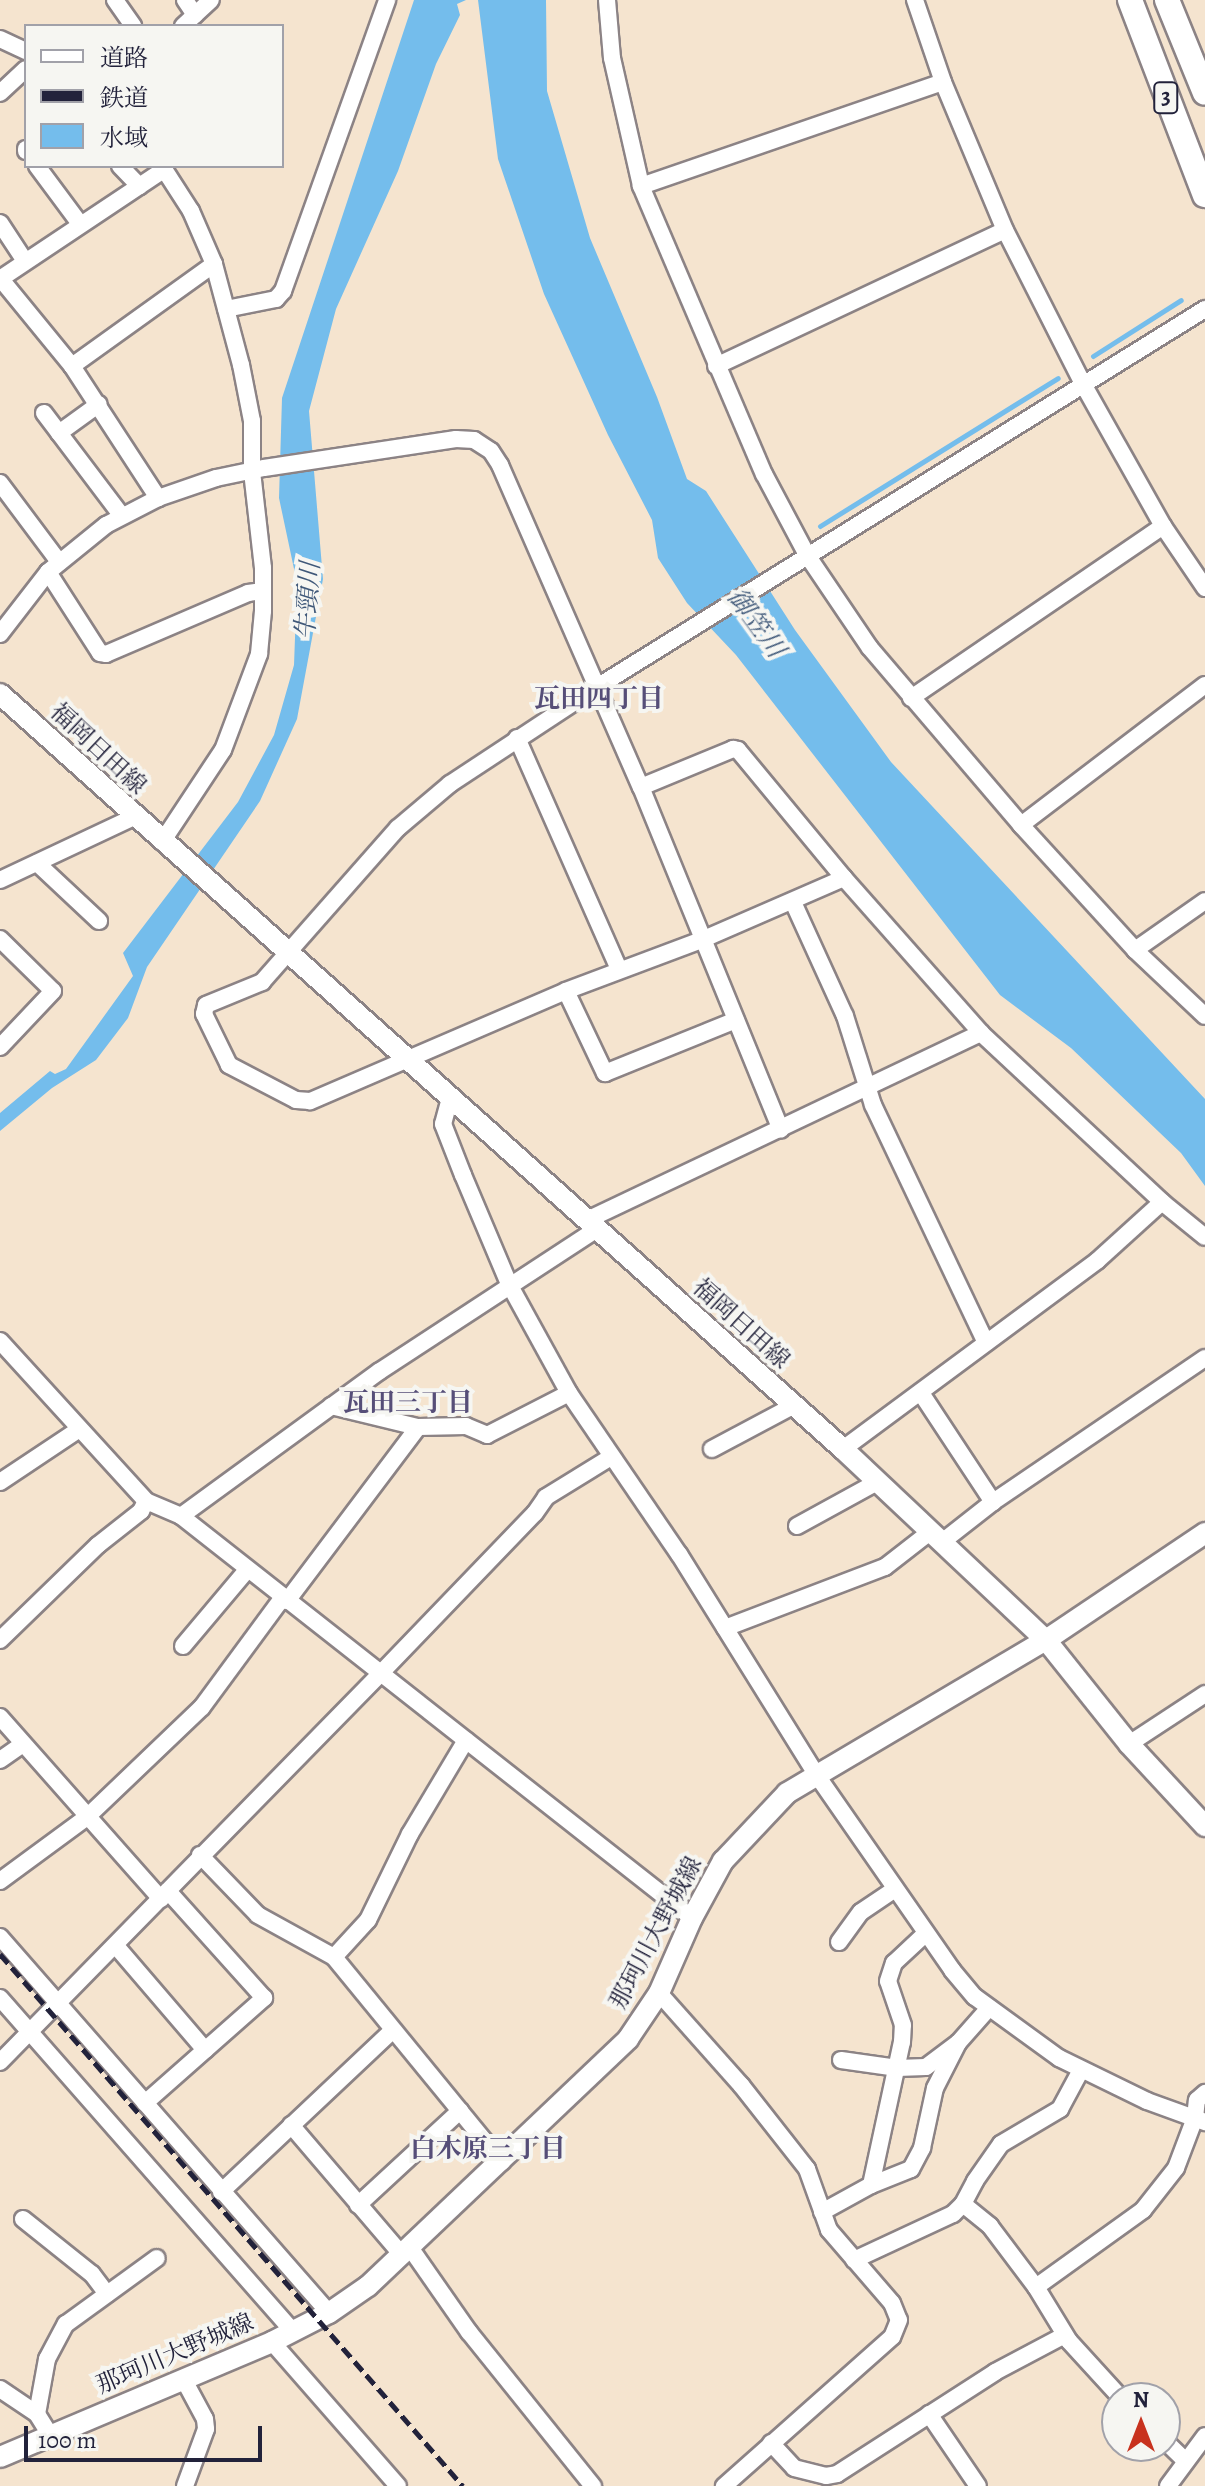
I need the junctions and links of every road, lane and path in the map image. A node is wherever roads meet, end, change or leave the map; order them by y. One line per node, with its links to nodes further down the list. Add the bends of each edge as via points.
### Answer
1 (115, 0): 12 (street)
2 (185, 0): 11 (street)
3 (211, 0): 11 (street)
4 (387, 0): 33 (street, via 283,291 276,299)
5 (915, 0): 17 (street)
6 (1130, 0): 26 (highway, 3)
7 (1142, 0): 20 (highway)
8 (1167, 0): 19 (highway)
9 (1184, 0): 15 (highway, 3)
10 (609, 1): 25 (street, via 612,58)
11 (189, 21)
12 (132, 24)
13 (0, 39): 14 (street)
14 (24, 50)
15 (1205, 57)
16 (24, 71): 18 (street)
17 (943, 82): 25 (street); 29 (street)
18 (0, 93)
19 (1205, 93)
20 (1205, 153)
21 (38, 168): 28 (street)
22 (122, 168): 24 (street)
23 (164, 168): 24 (street); 31 (street, via 191,211)
24 (139, 186): 28 (street)
25 (641, 186): 36 (street)
26 (1205, 195)
27 (0, 223): 30 (street)
28 (80, 224): 30 (street)
29 (1005, 230): 36 (street); 37 (street)
30 (25, 261): 32 (street)
31 (214, 264): 33 (street); 35 (street)
32 (0, 279): 35 (street)
33 (226, 309): 41 (street)
34 (1205, 309): 37 (street)
35 (72, 366): 38 (street)
36 (716, 366): 46 (street)
37 (1083, 384): 45 (street); 46 (street)
38 (99, 404): 40 (street); 43 (street)
39 (44, 413): 40 (street)
40 (59, 433): 44 (street)
41 (258, 470): 43 (street); 49 (street); 52 (street, via 474,440 491,451)
42 (0, 483): 47 (street)
43 (158, 498): 44 (street)
44 (122, 516): 47 (street)
45 (1163, 526): 48 (street); 54 (street)
46 (807, 555): 52 (street); 54 (street)
47 (54, 567): 49 (street, via 100,653); 50 (street)
48 (1205, 588)
49 (263, 591): 59 (street, via 259,654 245,698 223,750)
50 (0, 634)
51 (1205, 685): 58 (street)
52 (597, 687): 55 (street); 56 (street)
53 (0, 694): 57 (main road, 福岡日田線)
54 (911, 698): 58 (street)
55 (517, 738): 69 (street, via 398,828); 70 (street)
56 (641, 787): 61 (street, via 738,750); 67 (street)
57 (134, 817): 59 (main road, 福岡日田線); 60 (street)
58 (1021, 825): 68 (street)
59 (162, 842): 69 (main road, 福岡日田線)
60 (37, 863): 62 (street); 65 (street)
61 (844, 878): 64 (street); 74 (street)
62 (0, 880)
63 (1205, 901): 68 (street)
64 (793, 902): 67 (street); 77 (street, via 845,1016)
65 (99, 921)
66 (0, 939): 75 (street, via 53,991)
67 (704, 939): 70 (street); 73 (street)
68 (1135, 950): 72 (street)
69 (289, 953): 76 (main road, 福岡日田線); 76 (street, via 262,982 206,1005 204,1014 229,1065 296,1100 310,1101)
70 (619, 969): 71 (street)
71 (566, 991): 73 (street, via 605,1073); 76 (street)
72 (1205, 1016)
73 (736, 1020): 79 (street)
74 (981, 1033): 77 (street); 80 (street)
75 (0, 1047)
76 (408, 1058): 78 (main road, 福岡日田線)
77 (867, 1088): 79 (street); 85 (street)
78 (450, 1098): 81 (main road, 福岡日田線); 83 (street, via 443,1124)
79 (781, 1130): 81 (street)
80 (1162, 1202): 82 (street); 85 (street, via 1098,1260)
81 (592, 1225): 83 (street); 90 (main road, 福岡日田線)
82 (1205, 1237)
83 (509, 1284): 87 (street); 89 (street)
84 (0, 1341): 92 (street)
85 (986, 1343): 88 (street)
86 (1205, 1358): 99 (street)
87 (569, 1393): 91 (street, via 487,1435 466,1426); 95 (street)
88 (921, 1393): 94 (street); 99 (street)
89 (331, 1406): 91 (street); 100 (street)
90 (793, 1406): 93 (street); 94 (main road, 福岡日田線)
91 (418, 1427): 105 (street)
92 (78, 1430): 96 (street); 98 (street)
93 (712, 1449)
94 (843, 1449): 97 (main road, 福岡日田線)
95 (611, 1457): 106 (street); 110 (street, via 546,1497)
96 (0, 1482)
97 (877, 1482): 101 (street); 103 (main road, 福岡日田線)
98 (146, 1501): 100 (street); 107 (street)
99 (993, 1502): 103 (street)
100 (181, 1516): 104 (street)
101 (797, 1526)
102 (1205, 1533): 108 (main road, 那珂川大野城線)
103 (936, 1537): 106 (street, via 885,1567); 108 (main road, 福岡日田線)
104 (247, 1570): 105 (street); 109 (street)
105 (285, 1599): 110 (street); 118 (street, via 202,1707)
106 (725, 1628): 117 (street)
107 (2, 1633)
108 (1046, 1640): 115 (main road, 福岡日田線); 117 (main road, 那珂川大野城線)
109 (183, 1646)
110 (380, 1674): 113 (street); 120 (street)
111 (1205, 1694): 115 (street)
112 (0, 1717): 114 (street)
113 (466, 1740): 124 (street); 129 (street, via 410,1834 368,1920)
114 (23, 1744): 116 (street); 118 (street)
115 (1129, 1744): 119 (main road, 福岡日田線)
116 (0, 1760)
117 (816, 1774): 122 (street); 124 (main road, 那珂川大野城線, via 787,1793 742,1838)
118 (87, 1817): 121 (street); 123 (street)
119 (1205, 1826)
120 (200, 1855): 123 (street); 129 (street, via 258,1915)
121 (0, 1881)
122 (894, 1890): 125 (street); 127 (street, via 861,1912)
123 (164, 1895): 128 (street); 137 (street, via 264,1998)
124 (692, 1918): 130 (main road, 那珂川大野城線)
125 (925, 1934): 133 (street); 140 (street, via 894,1963 888,1981 903,2025)
126 (0, 1937): 132 (street)
127 (839, 1942)
128 (116, 1946): 132 (street); 137 (street)
129 (334, 1957): 134 (street)
130 (659, 1993): 147 (main road, 那珂川大野城線, via 628,2039); 152 (street, via 807,2169)
131 (0, 1998): 135 (street)
132 (58, 2004): 135 (street); 143 (street)
133 (989, 2008): 136 (street); 141 (street)
134 (392, 2031): 144 (street); 146 (street)
135 (30, 2032): 139 (street); 160 (street)
136 (958, 2043): 140 (street, via 926,2067); 148 (street, via 935,2088 922,2148 911,2169)
137 (205, 2050): 143 (street)
138 (841, 2060): 140 (street)
139 (0, 2062)
140 (897, 2068): 148 (street)
141 (1081, 2070): 145 (street); 150 (street, via 1060,2109 1001,2144)
142 (1205, 2093): 145 (street, via 1197,2100)
143 (145, 2103): 149 (street)
144 (460, 2111): 147 (street); 151 (street)
145 (1200, 2120): 157 (street, via 1176,2168 1143,2210)
146 (291, 2125): 149 (street); 151 (street)
147 (502, 2162): 154 (main road, 那珂川大野城線)
148 (871, 2185): 152 (street)
149 (221, 2192): 159 (street)
150 (963, 2204): 156 (street, via 953,2214); 157 (street, via 990,2226)
151 (358, 2205): 154 (street)
152 (822, 2212): 156 (street, via 829,2230)
153 (23, 2219): 158 (street, via 92,2274)
154 (407, 2253): 159 (main road, 那珂川大野城線); 177 (street)
155 (157, 2258): 158 (street)
156 (854, 2260): 170 (street, via 898,2313 896,2331)
157 (1036, 2287): 161 (street)
158 (107, 2294): 166 (street, via 66,2324 47,2359)
159 (329, 2313): 160 (main road, 那珂川大野城線)
160 (293, 2331): 162 (main road, 那珂川大野城線)
161 (1065, 2335): 164 (street); 167 (street)
162 (272, 2342): 163 (main road, 那珂川大野城線); 175 (street)
163 (184, 2380): 168 (main road, 那珂川大野城線); 176 (street, via 206,2429)
164 (1104, 2382)
165 (0, 2389): 166 (street)
166 (37, 2414): 168 (street)
167 (929, 2414): 174 (street, via 837,2474); 180 (street)
168 (50, 2435): 172 (main road, 那珂川大野城線)
169 (1205, 2436): 173 (street)
170 (771, 2443): 174 (street); 178 (street)
171 (1181, 2456): 173 (street)
172 (0, 2457)
173 (1186, 2461): 181 (street)
174 (794, 2468): 179 (street)
175 (394, 2483)
176 (185, 2486)
177 (593, 2486)
178 (724, 2486)
179 (803, 2486)
180 (978, 2486)
181 (1168, 2486)

